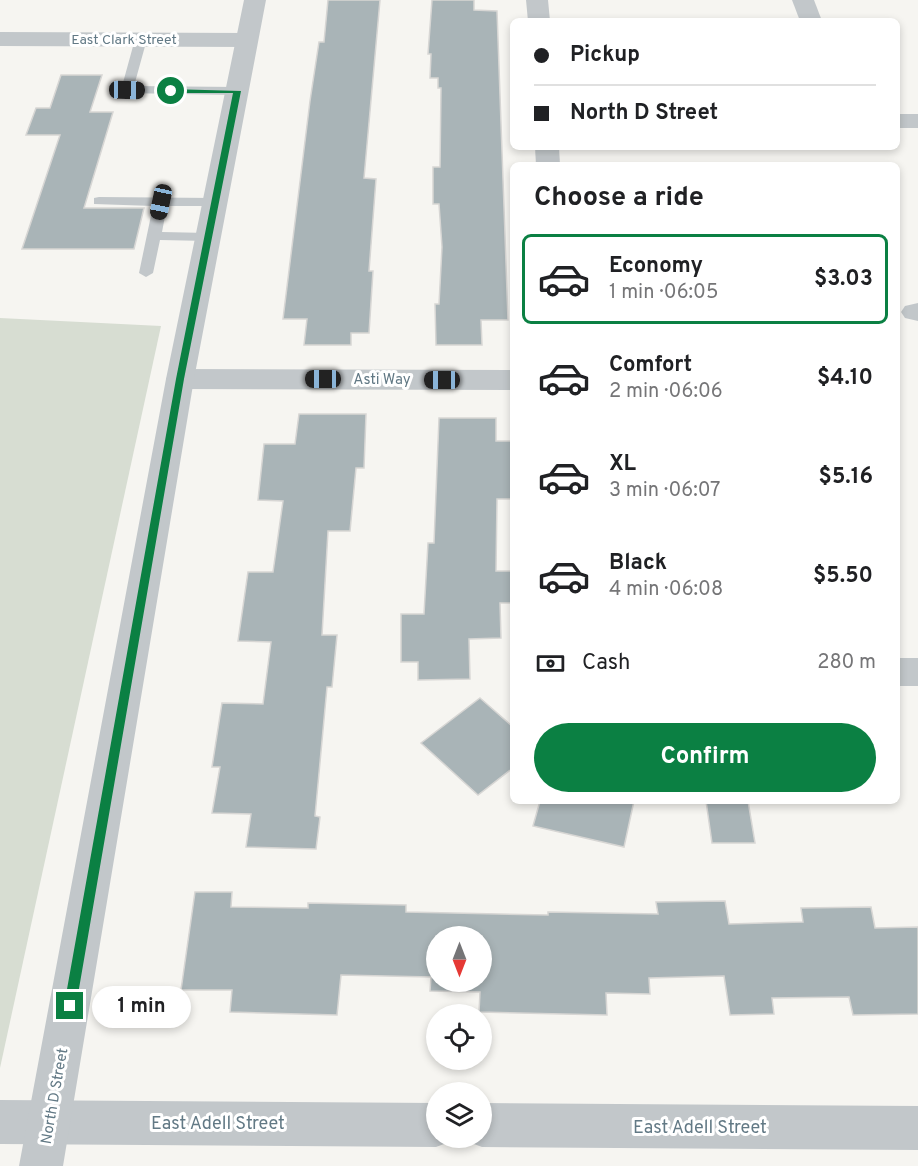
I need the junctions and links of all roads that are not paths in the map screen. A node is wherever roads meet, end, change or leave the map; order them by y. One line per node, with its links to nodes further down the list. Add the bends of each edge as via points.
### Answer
1 (255, 0): 8 (street, North D Street)
2 (537, 0): 4 (street)
3 (803, 0): 5 (street)
4 (539, 18)
5 (810, 18)
6 (0, 39): 7 (street, East Clark Street)
7 (141, 39): 8 (street, East Clark Street); 9 (lane, via 127,90)
8 (248, 40): 9 (street, North D Street)
9 (237, 91): 14 (street, North D Street)
10 (900, 121): 11 (street)
11 (918, 121)
12 (99, 201): 13 (lane)
13 (161, 202): 14 (lane); 15 (lane)
14 (215, 202): 16 (street, North D Street)
15 (154, 236): 16 (lane); 17 (lane)
16 (208, 237): 18 (street, North D Street)
17 (146, 273)
18 (180, 379): 19 (street, Asti Way); 23 (street, North D Street)
19 (510, 380)
20 (900, 672): 21 (street)
21 (918, 672)
22 (0, 1122): 23 (street, East Adell Street)
23 (50, 1122): 24 (street, East Adell Street); 27 (street, North D Street)
24 (426, 1125)
25 (492, 1125): 26 (street, East Adell Street)
26 (918, 1128)
27 (41, 1166)

